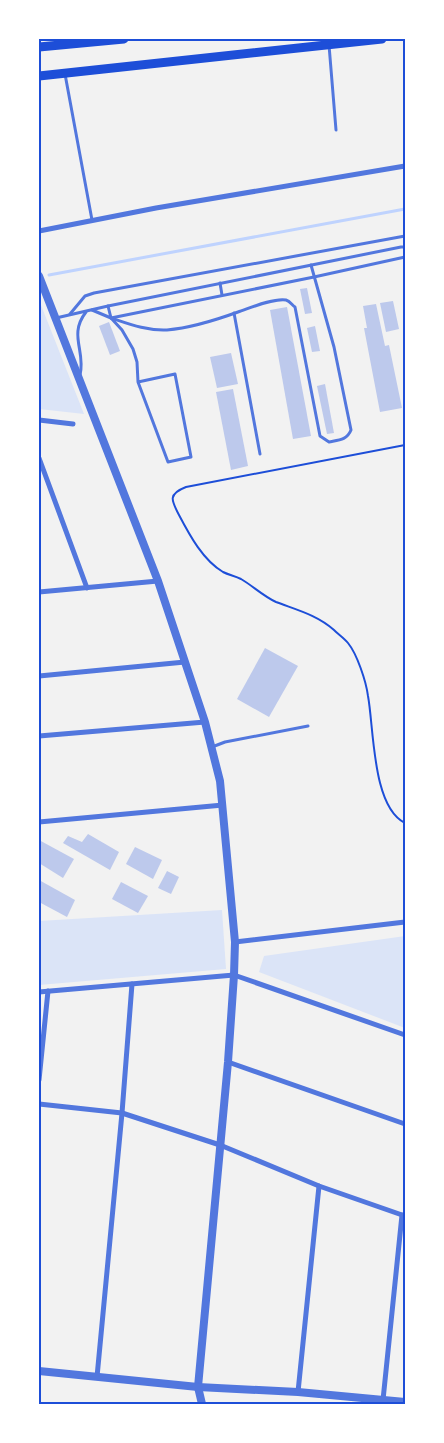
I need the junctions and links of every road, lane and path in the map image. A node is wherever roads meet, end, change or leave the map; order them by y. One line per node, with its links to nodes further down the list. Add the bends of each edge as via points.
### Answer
1 (124, 39): 4 (main road)
2 (382, 39): 3 (main road)
3 (329, 44): 5 (main road); 7 (lane)
4 (39, 47)
5 (65, 74): 6 (main road); 9 (lane)
6 (39, 76)
7 (336, 130)
8 (405, 166): 9 (street)
9 (92, 220): 10 (street)
10 (39, 231)
11 (405, 236): 23 (lane, via 94,293 85,296)
12 (405, 247): 14 (lane)
13 (405, 257): 16 (lane)
14 (311, 265): 16 (lane); 17 (lane)
15 (39, 276): 24 (street)
16 (314, 277): 18 (lane); 22 (lane, via 334,347 351,430 344,439 329,442 320,436 295,307 285,300)
17 (220, 283): 18 (lane); 19 (lane)
18 (222, 296): 25 (lane)
19 (108, 306): 21 (lane); 25 (lane)
20 (87, 310): 21 (lane); 23 (lane); 26 (lane, via 77,331 82,361)
21 (92, 310): 25 (lane)
22 (234, 313): 25 (lane, via 168,330 153,330); 31 (lane)
23 (70, 314): 24 (lane)
24 (56, 318): 26 (street)
25 (111, 318): 27 (lane, via 133,349)
26 (79, 378): 33 (street)
27 (138, 382): 27 (lane, via 168,462 191,457 175,374)
28 (39, 420): 29 (street)
29 (73, 424)
30 (405, 445): 44 (path, via 186,486 175,491 172,503 200,550 223,572 241,579 274,601 306,612 328,625 348,644 368,694 377,774 392,812)
31 (260, 454)
32 (39, 458): 34 (street)
33 (158, 582): 34 (street); 36 (street)
34 (87, 588): 35 (street)
35 (39, 592)
36 (185, 662): 37 (street); 38 (street)
37 (39, 676)
38 (205, 722): 40 (street); 41 (street)
39 (308, 726): 41 (lane)
40 (39, 736)
41 (211, 747): 42 (street)
42 (223, 805): 43 (street); 46 (street)
43 (39, 822)
44 (405, 823)
45 (405, 922): 46 (street)
46 (235, 942): 47 (street)
47 (234, 975): 48 (street); 51 (street); 52 (street)
48 (132, 984): 49 (street); 55 (street)
49 (48, 991): 50 (street); 53 (street)
50 (39, 992)
51 (405, 1035)
52 (228, 1062): 56 (street); 57 (street)
53 (39, 1080)
54 (39, 1104): 55 (street)
55 (122, 1113): 57 (street); 61 (street)
56 (405, 1124)
57 (220, 1145): 58 (street); 62 (street)
58 (319, 1186): 59 (street); 63 (street)
59 (404, 1217): 64 (street)
60 (39, 1371): 61 (street)
61 (97, 1377): 62 (street)
62 (198, 1387): 63 (street); 66 (street)
63 (298, 1392): 64 (street)
64 (383, 1400): 65 (street)
65 (405, 1402)
66 (202, 1404)

